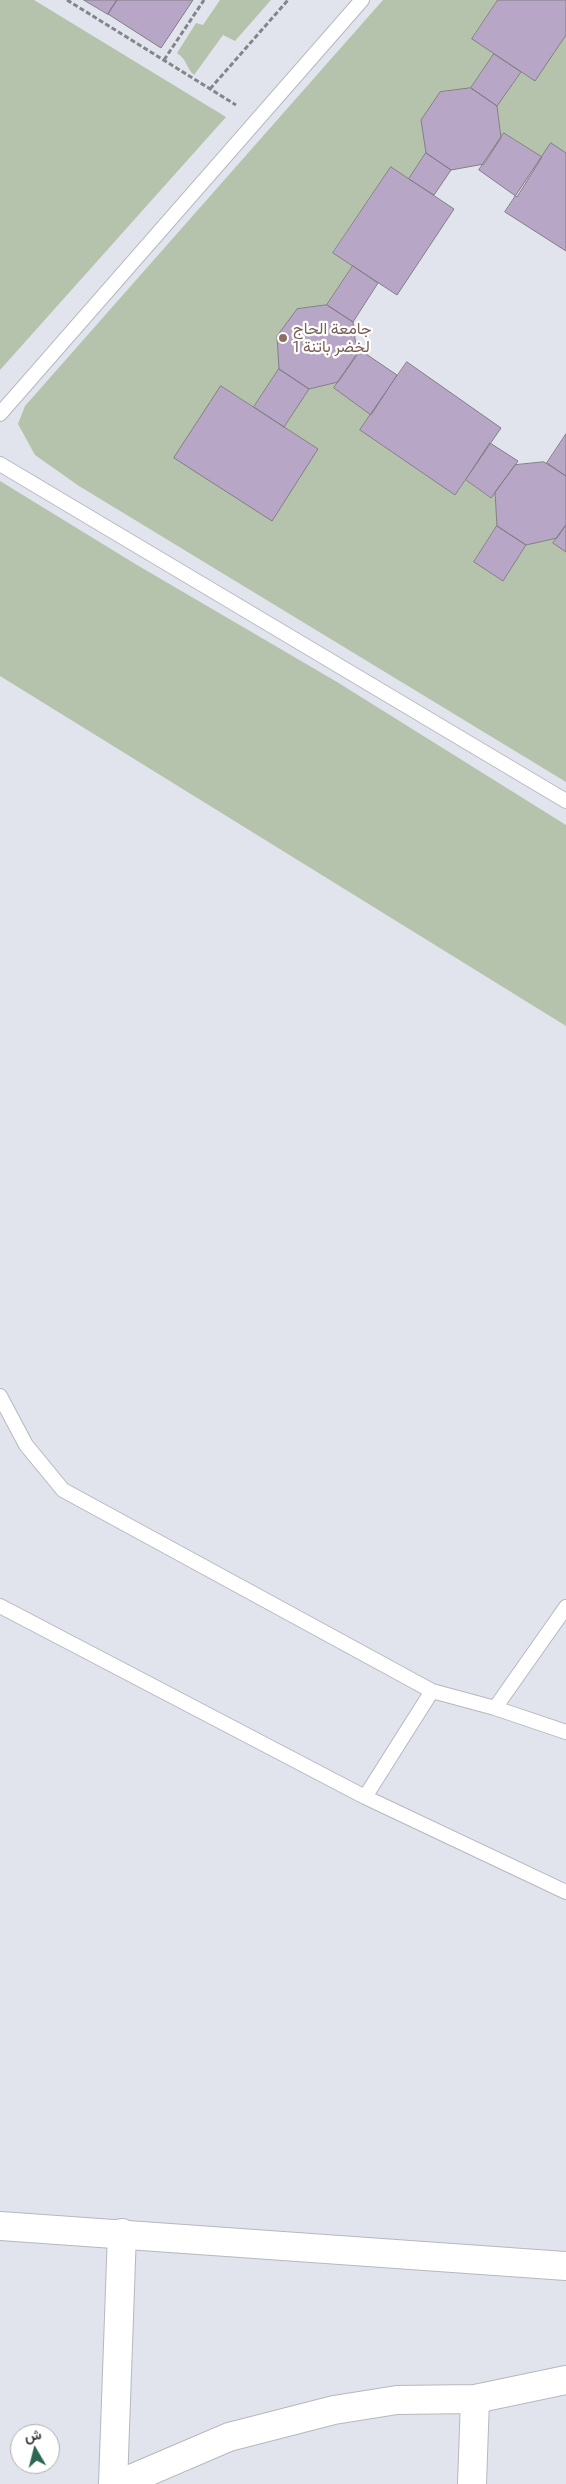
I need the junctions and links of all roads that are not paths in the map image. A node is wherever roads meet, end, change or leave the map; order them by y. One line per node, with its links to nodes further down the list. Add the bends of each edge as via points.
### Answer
1 (362, 0): 2 (lane)
2 (0, 414)
3 (0, 464): 4 (lane)
4 (566, 801)
5 (0, 1396): 8 (lane, via 26,1445 63,1490)
6 (0, 1606): 11 (lane)
7 (566, 1607): 9 (lane)
8 (432, 1691): 9 (lane); 11 (lane)
9 (495, 1708): 10 (lane)
10 (566, 1732)
11 (365, 1796): 12 (lane)
12 (566, 1892)
13 (7, 2224): 14 (street)
14 (122, 2233): 15 (street); 18 (street)
15 (566, 2266)
16 (566, 2380): 17 (street)
17 (475, 2399): 19 (street, via 397,2400 301,2417 229,2437); 20 (street)
18 (113, 2484)
19 (119, 2484)
20 (472, 2484)

